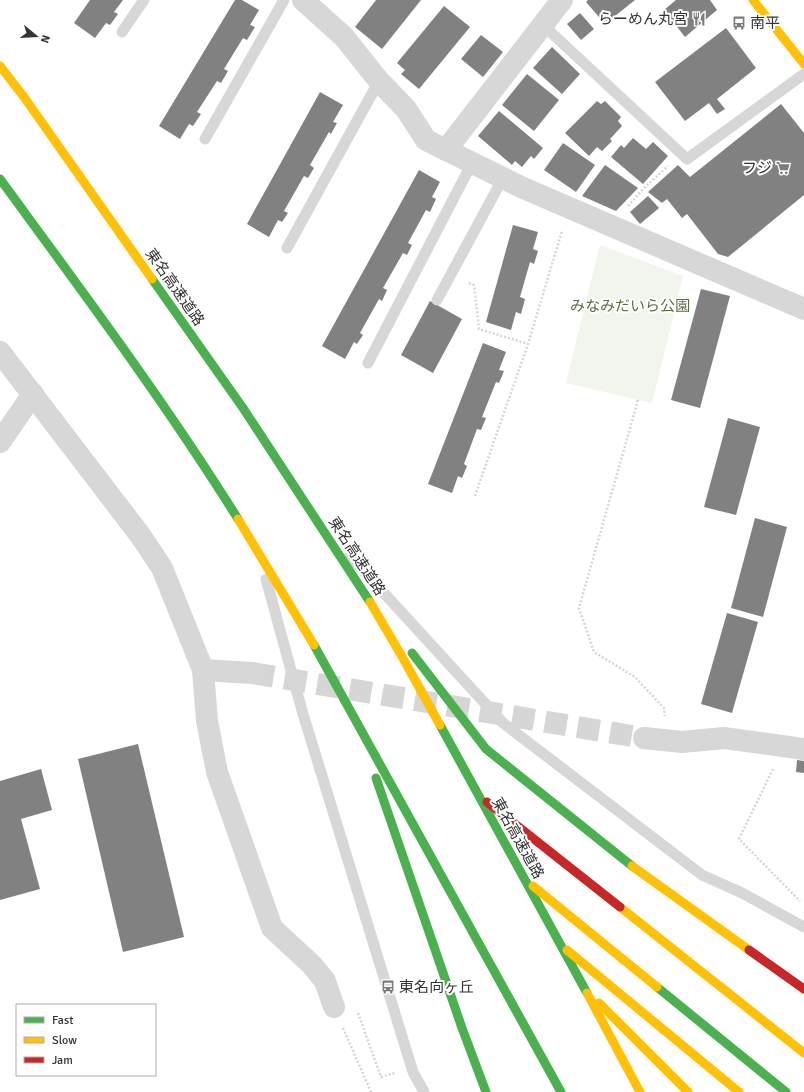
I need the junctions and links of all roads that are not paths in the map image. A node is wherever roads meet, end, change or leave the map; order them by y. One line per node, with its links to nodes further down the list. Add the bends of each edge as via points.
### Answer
1 (144, 0): 7 (lane)
2 (284, 0): 12 (lane)
3 (303, 0): 11 (street, via 344,37)
4 (562, 0): 6 (street)
5 (753, 0): 8 (main road)
6 (543, 25): 10 (lane, via 687,159); 13 (street)
7 (122, 32)
8 (804, 64)
9 (0, 66): 24 (main road, 東名高速道路, via 178,315)
10 (804, 74)
11 (379, 81): 13 (street, via 406,109 426,140); 17 (lane)
12 (205, 139)
13 (446, 150): 14 (street)
14 (472, 163): 15 (street); 21 (lane)
15 (503, 178): 18 (lane); 19 (street)
16 (0, 179): 25 (main road, via 183,434)
17 (287, 248)
18 (437, 300)
19 (804, 309)
20 (0, 352): 22 (street)
21 (368, 363)
22 (34, 394): 23 (street); 27 (street, via 162,568)
23 (0, 442)
24 (316, 518): 26 (main road, 東名高速道路); 34 (lane, via 504,723 702,875 742,893)
25 (260, 555): 29 (main road); 44 (lane, via 303,714 413,1072)
26 (364, 591): 32 (main road, 東名高速道路); 37 (main road, via 486,749 627,862)
27 (203, 670): 28 (street); 39 (street, via 207,721 217,772 272,928 312,965 325,982)
28 (252, 673)
29 (355, 718): 38 (main road); 40 (main road)
30 (644, 738): 31 (street, via 682,742 724,738)
31 (804, 749)
32 (480, 797): 33 (main road, 東名高速道路); 41 (main road)
33 (526, 881): 35 (main road, 東名高速道路); 52 (main road)
34 (804, 927)
35 (559, 942): 36 (main road, 東名高速道路); 51 (main road)
36 (583, 987): 43 (main road); 48 (main road, 東名高速道路)
37 (804, 989)
38 (512, 1002): 42 (main road); 47 (main road)
39 (334, 1007)
40 (462, 1028): 45 (main road); 46 (main road)
41 (804, 1053)
42 (535, 1064)
43 (666, 1070): 49 (main road); 50 (main road)
44 (424, 1092)
45 (486, 1092)
46 (496, 1092)
47 (561, 1092)
48 (640, 1092)
49 (679, 1092)
50 (688, 1092)
51 (739, 1092)
52 (786, 1092)

